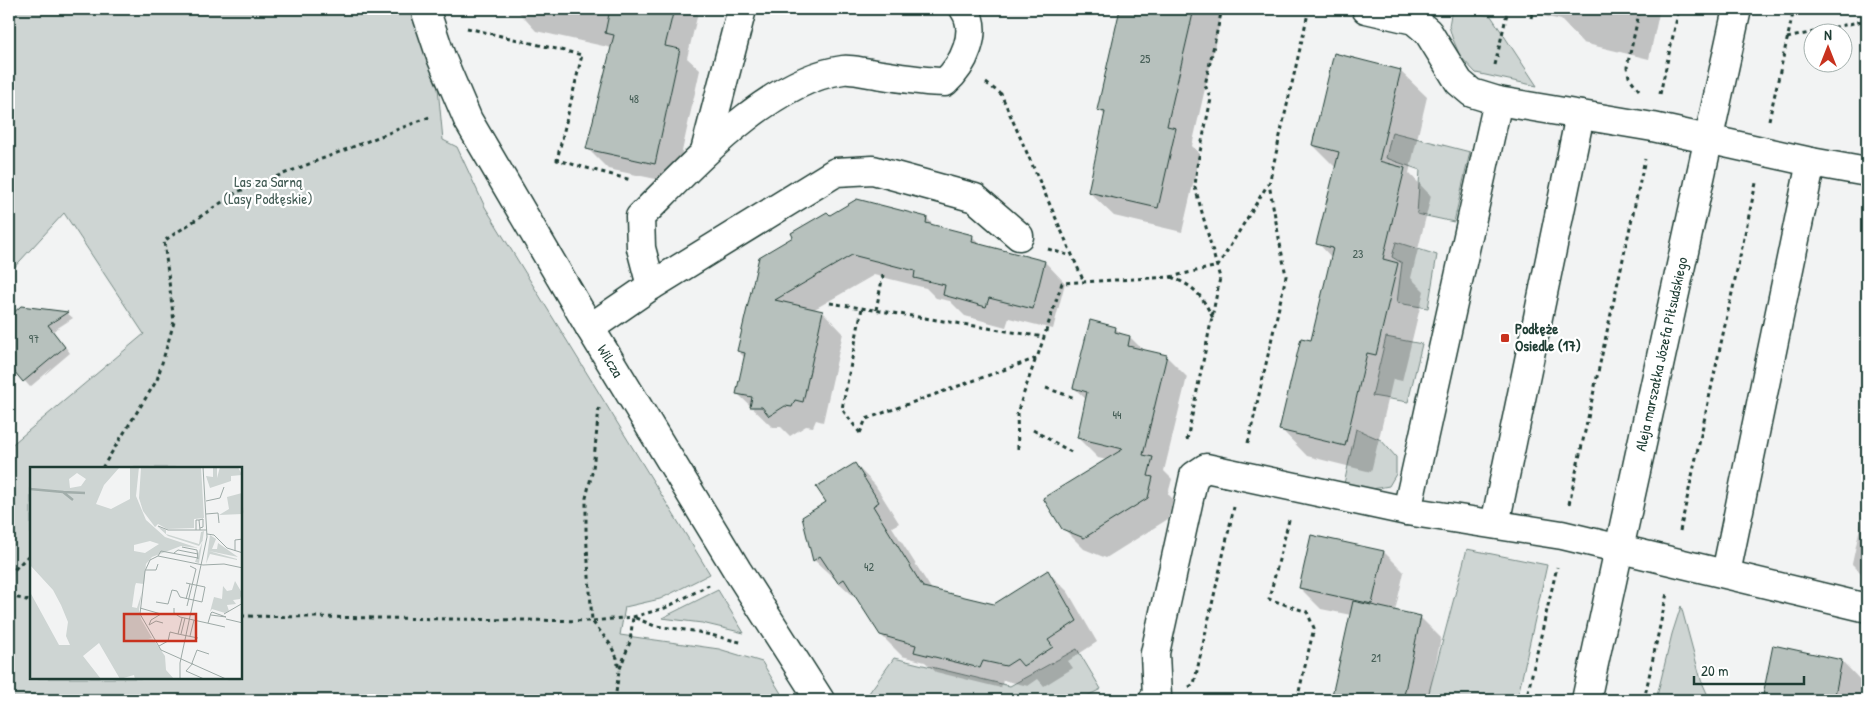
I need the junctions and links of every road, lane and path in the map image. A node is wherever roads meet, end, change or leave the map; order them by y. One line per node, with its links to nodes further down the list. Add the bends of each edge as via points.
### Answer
1 (425, 9): 21 (street, Wilcza)
2 (742, 9): 25 (street)
3 (964, 9): 25 (street, via 970,28 967,48 956,72 945,82 845,70 822,75 792,88 764,106)
4 (1222, 9): 33 (path, via 1205,85 1211,99 1195,187)
5 (1308, 9): 29 (path)
6 (1366, 9): 20 (street, via 1414,20 1428,32 1459,82 1472,93)
7 (1508, 9): 20 (path)
8 (1533, 9): 13 (path)
9 (1640, 9): 17 (path, via 1628,67 1634,86)
10 (1679, 9): 19 (path, via 1660,96)
11 (1737, 9): 24 (street, Aleja marszałka Józefa Piłsudskiego)
12 (1794, 9): 16 (path)
13 (1531, 18)
14 (1867, 20): 16 (path)
15 (461, 27): 30 (path, via 582,56 557,160)
16 (1787, 38): 26 (path)
17 (1642, 92)
18 (1000, 94): 32 (path)
19 (1651, 94)
20 (1493, 99): 22 (street); 55 (street)
21 (461, 105): 42 (street, Wilcza); 52 (path, via 237,192 164,241 174,322 172,330 157,380)
22 (1580, 115): 23 (street); 56 (street)
23 (1652, 127): 24 (street); 57 (path)
24 (1709, 139): 26 (street); 58 (street, Aleja marszałka Józefa Piłsudskiego)
25 (705, 151): 30 (street)
26 (1764, 151): 27 (street); 60 (path)
27 (1811, 162): 28 (street); 62 (street)
28 (1867, 172)
29 (1269, 184): 33 (path); 53 (path, via 1286,276)
30 (668, 190): 37 (street, via 640,217 641,248)
31 (1029, 241): 32 (path); 37 (street, via 975,198 873,170 836,172)
32 (1072, 256): 36 (path)
33 (1218, 266): 35 (path); 41 (path, via 1220,278)
34 (883, 275): 40 (path)
35 (1170, 277): 36 (path); 41 (path, via 1194,289 1202,297)
36 (1084, 282): 43 (path, via 1062,283)
37 (652, 286): 42 (street)
38 (830, 303): 39 (path)
39 (862, 308): 40 (path); 44 (path, via 842,409 860,433 866,419)
40 (876, 310): 43 (path)
41 (1212, 318): 50 (path)
42 (590, 328): 61 (street, Wilcza)
43 (1044, 337): 44 (path)
44 (1037, 358): 49 (path, via 1017,413)
45 (1046, 388): 46 (path)
46 (1075, 398)
47 (600, 403): 69 (path, via 594,469 586,498)
48 (1033, 430): 51 (path)
49 (1018, 449)
50 (1186, 449)
51 (1073, 453)
52 (103, 467)
53 (1241, 475): 55 (street); 72 (path, via 1194,684); 72 (street, via 1206,468 1194,476 1155,653)
54 (1291, 511): 75 (path, via 1269,600 1307,612 1314,628)
55 (1407, 511): 56 (street)
56 (1495, 524): 57 (street)
57 (1562, 535): 58 (street); 76 (path, via 1550,602)
58 (1618, 549): 60 (street); 77 (street, Aleja marszałka Józefa Piłsudskiego)
59 (30, 553): 63 (path)
60 (1673, 561): 62 (street); 78 (path)
61 (737, 570): 68 (path, via 665,608); 70 (street, Wilcza)
62 (1726, 573): 66 (street)
63 (9, 575)
64 (9, 596): 65 (path)
65 (30, 601)
66 (1867, 608)
67 (242, 616): 69 (path)
68 (633, 617): 69 (path); 70 (path, via 655,626); 71 (path, via 630,642)
69 (592, 621): 71 (path, via 610,644)
70 (789, 651): 74 (street, Wilcza)
71 (619, 671): 73 (path)
72 (1165, 699)
73 (615, 700)
74 (820, 700)
75 (1297, 700)
76 (1526, 700)
77 (1586, 700)
78 (1644, 700)

